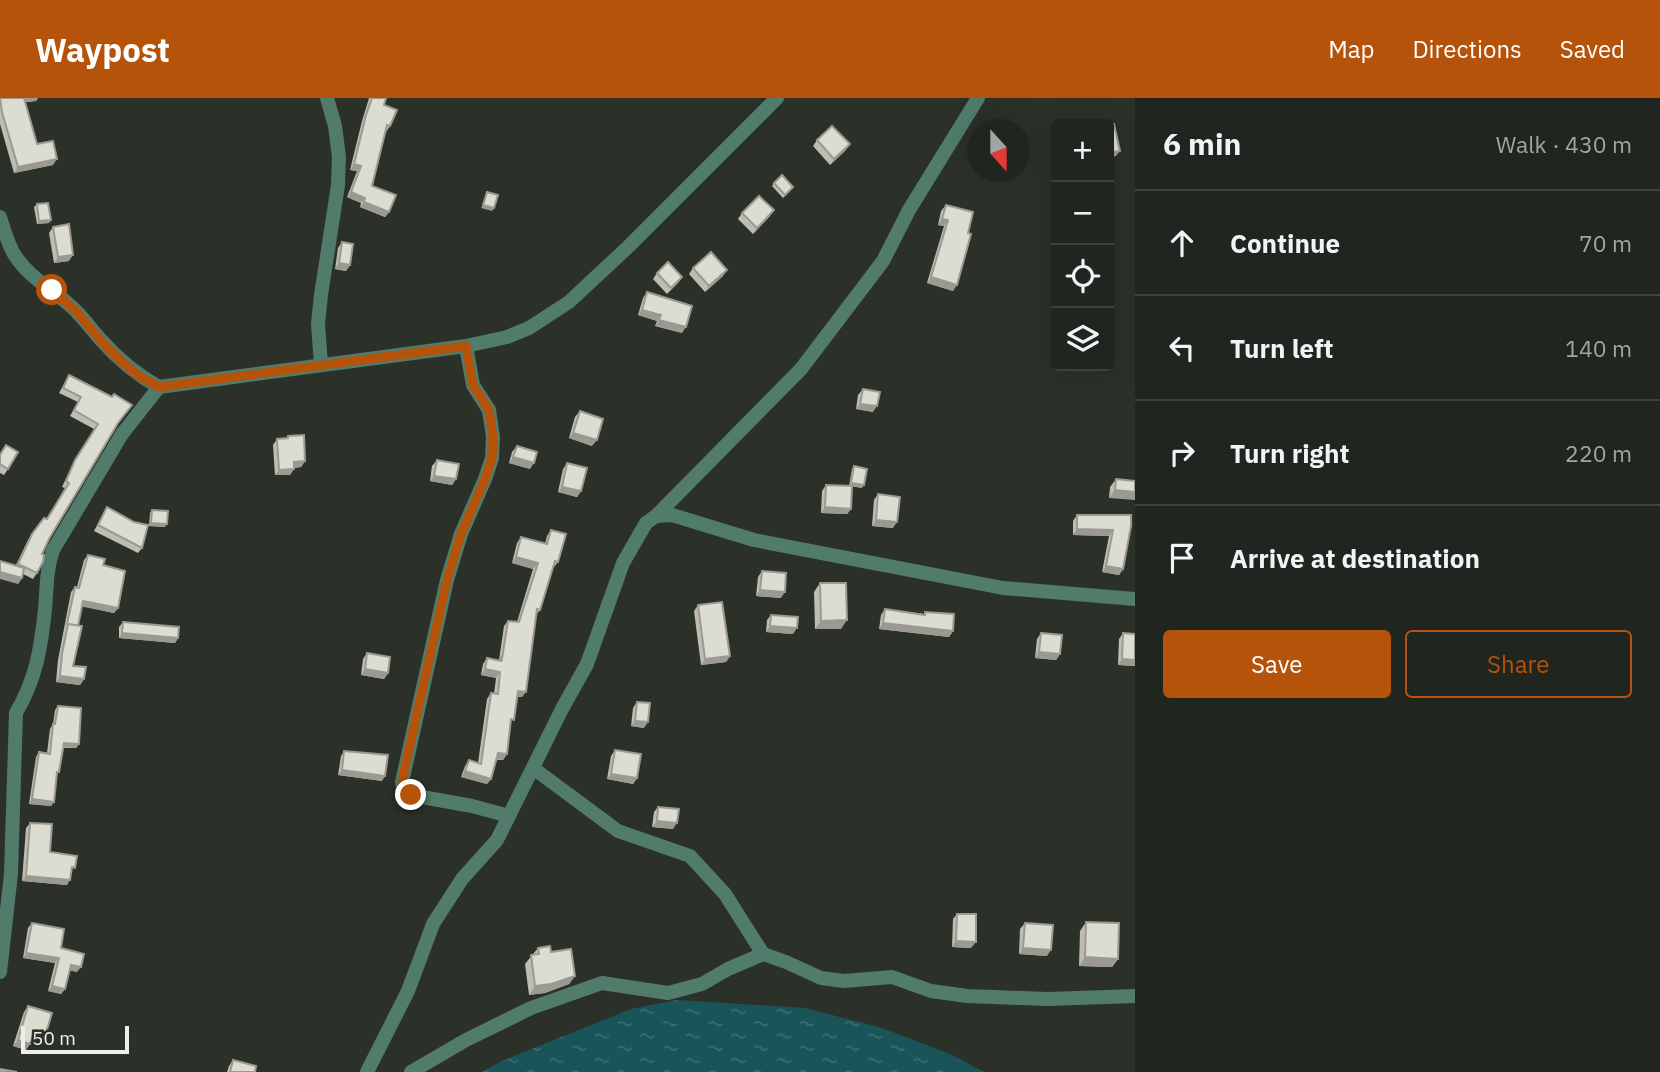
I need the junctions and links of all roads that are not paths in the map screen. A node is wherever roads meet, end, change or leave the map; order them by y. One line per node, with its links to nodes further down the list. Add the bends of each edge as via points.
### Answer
1 (327, 98): 6 (street, via 339,157 318,324)
2 (777, 98): 5 (street, via 569,302 529,328)
3 (978, 98): 8 (street, via 883,261 802,369)
4 (0, 217): 7 (street, via 15,257 31,275 76,311 121,361)
5 (466, 346): 6 (street); 11 (street, via 473,385 489,410 492,458 447,580 402,782 411,795)
6 (321, 365): 7 (street)
7 (159, 387): 13 (street, via 122,435 53,550 46,574 39,659 16,713 11,874)
8 (656, 516): 9 (street, via 672,515 754,540 1003,588); 10 (street, via 646,523 623,563 587,664)
9 (1135, 599)
10 (533, 768): 11 (street); 12 (street, via 618,831 690,856 725,894)
11 (509, 816): 15 (street, via 497,840 462,879 433,924 408,991)
12 (763, 954): 14 (street, via 821,978 892,977 931,991 967,996); 16 (street, via 702,984 668,993 602,983 531,1008)
13 (0, 972)
14 (1135, 996)
15 (366, 1072)
16 (411, 1072)

